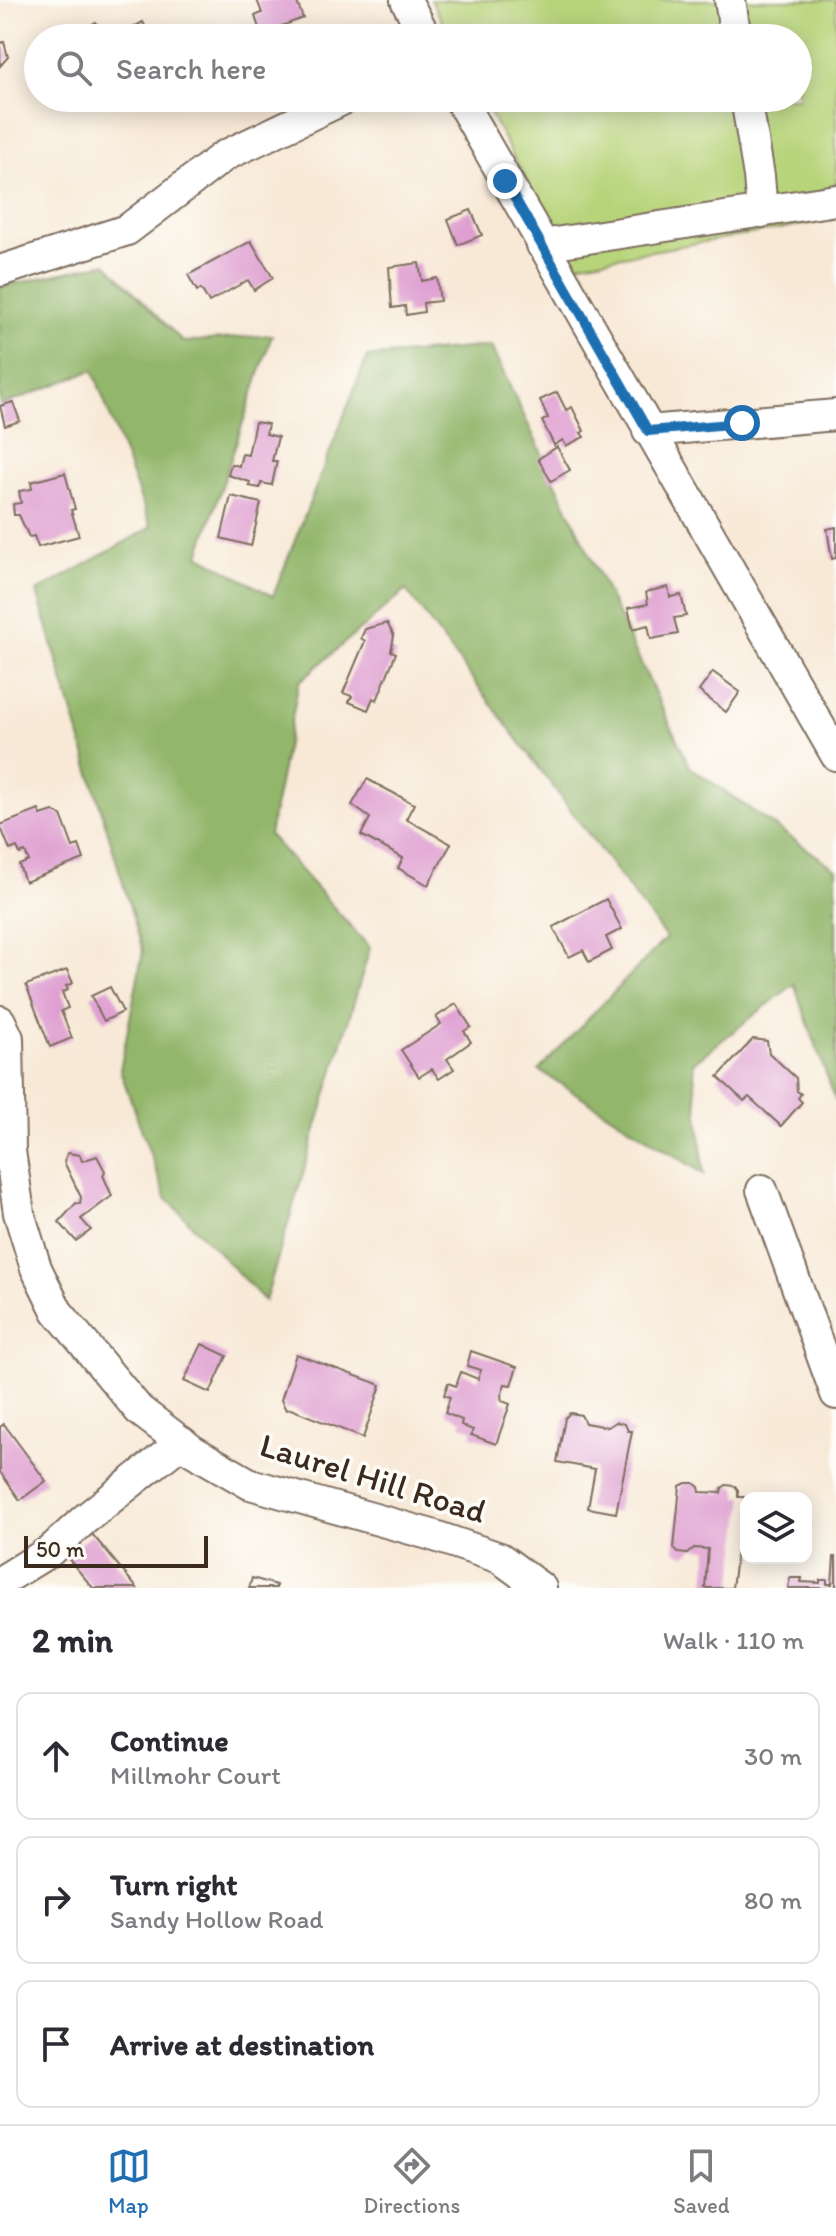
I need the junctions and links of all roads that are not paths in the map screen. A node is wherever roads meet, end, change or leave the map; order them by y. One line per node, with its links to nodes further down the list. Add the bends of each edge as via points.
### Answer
1 (406, 0): 3 (street)
2 (730, 0): 4 (street)
3 (419, 24)
4 (734, 24)
5 (317, 112): 11 (street, via 224,156 127,230)
6 (467, 112): 10 (street)
7 (748, 112): 9 (street)
8 (836, 200): 9 (street)
9 (762, 212): 10 (street)
10 (542, 245): 13 (street)
11 (0, 271)
12 (836, 415): 13 (street)
13 (648, 431): 14 (street)
14 (836, 755)
15 (0, 1021): 18 (street, Laurel Hill Road, via 8,1038 10,1151 19,1213 36,1268 57,1311 139,1410)
16 (762, 1190): 17 (street)
17 (836, 1394)
18 (182, 1442): 19 (street, via 50,1551); 20 (street, Laurel Hill Road, via 250,1484 500,1558)
19 (0, 1582)
20 (541, 1588)

